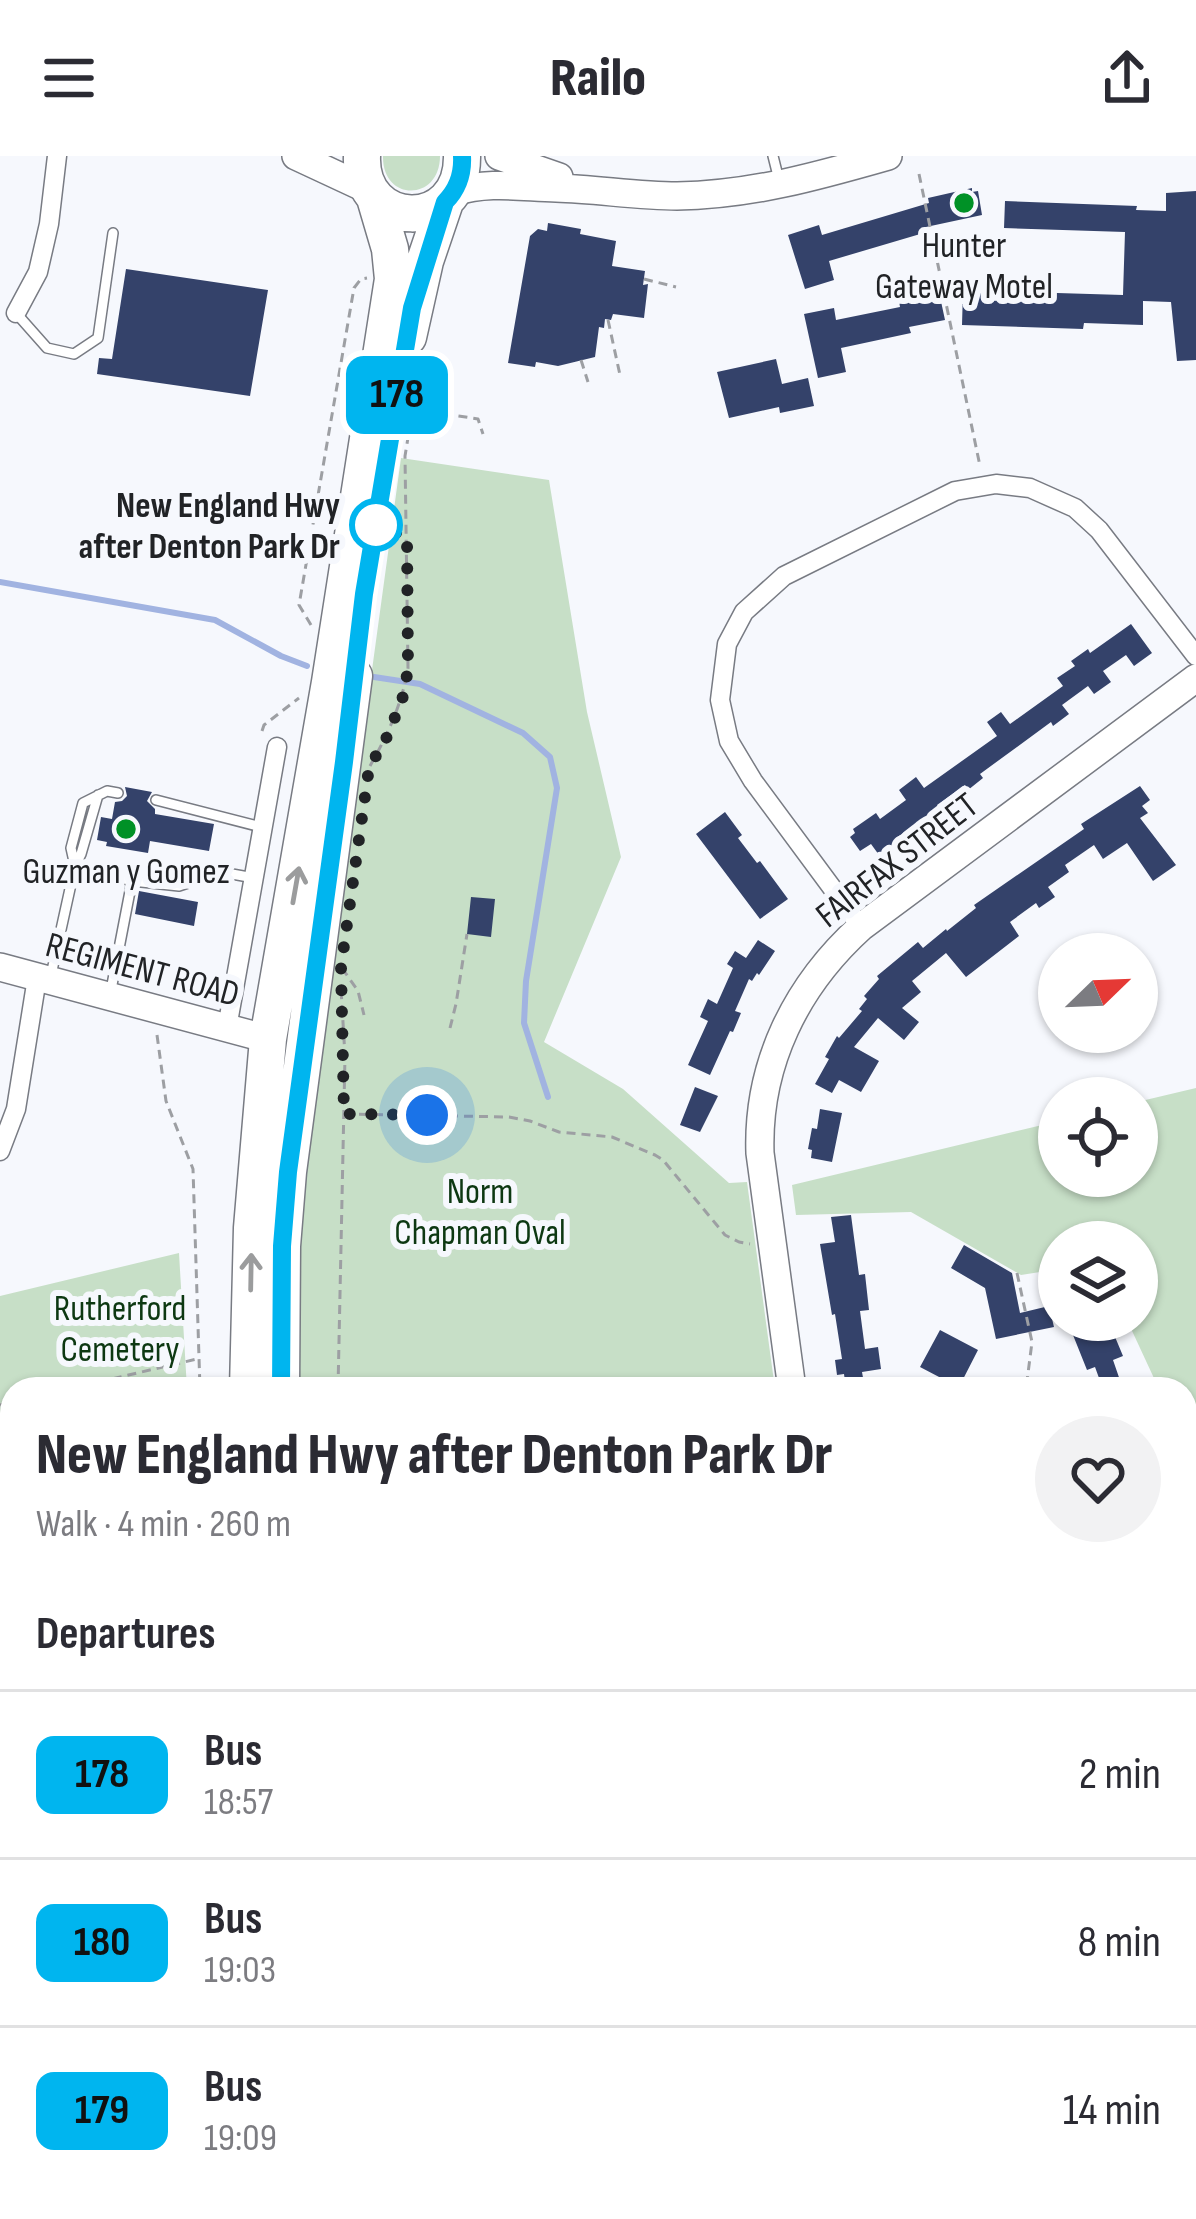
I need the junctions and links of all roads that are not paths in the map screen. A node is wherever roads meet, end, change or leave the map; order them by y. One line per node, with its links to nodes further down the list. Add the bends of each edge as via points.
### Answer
1 (57, 156): 11 (street, via 38,272)
2 (296, 156): 6 (street)
3 (499, 156): 9 (street)
4 (773, 156): 8 (lane)
5 (888, 156): 8 (street)
6 (369, 182): 7 (highway, via 391,209 409,214 428,211); 27 (highway, one-way to 6, via 389,314 390,249)
7 (454, 183): 9 (street); 21 (highway, via 412,308 364,594)
8 (781, 186): 9 (street, via 676,196)
9 (579, 187)
10 (113, 233): 11 (lane, via 98,338 74,354 47,348)
11 (16, 313)
12 (1196, 656): 22 (street, via 1100,530 1075,508 1030,488 984,485 946,494 784,575 744,612 727,644 720,700 729,741 753,781)
13 (1196, 678): 22 (street, FAIRFAX STREET)
14 (278, 747): 17 (street)
15 (118, 793): 18 (lane, via 82,803)
16 (156, 800): 17 (lane)
17 (263, 828): 19 (street)
18 (75, 866): 20 (lane); 24 (lane)
19 (254, 878): 20 (lane, via 221,872 178,886); 26 (street)
20 (132, 881): 25 (lane)
21 (324, 912): 27 (highway, via 306,948 293,1023 279,1040); 30 (highway, via 288,1172)
22 (861, 927): 31 (street, FAIRFAX STREET, via 799,1000 762,1102 760,1153)
23 (0, 967): 24 (street, REGIMENT ROAD)
24 (43, 979): 25 (street, REGIMENT ROAD); 28 (street)
25 (110, 996): 26 (street, REGIMENT ROAD)
26 (227, 1028): 27 (street, REGIMENT ROAD)
27 (268, 1039): 29 (highway, one-way to 27)
28 (0, 1151)
29 (248, 1377)
30 (281, 1377)
31 (790, 1377)

